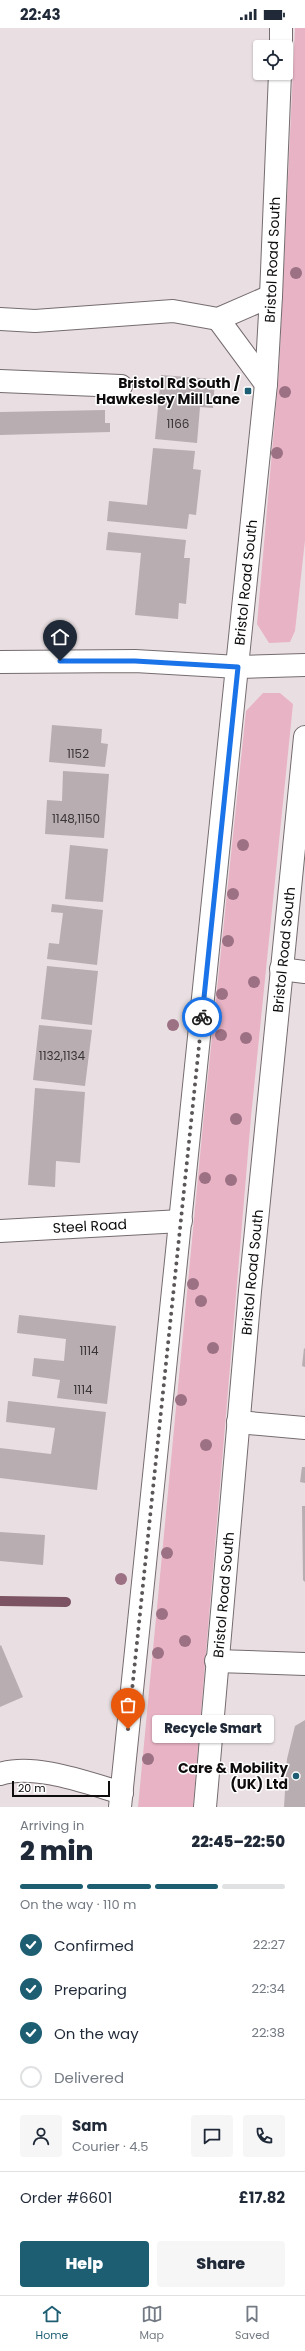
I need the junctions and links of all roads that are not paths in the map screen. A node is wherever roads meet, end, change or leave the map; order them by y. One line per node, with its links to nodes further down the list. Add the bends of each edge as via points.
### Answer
1 (281, 28): 2 (main road)
2 (280, 40)
3 (280, 80): 4 (main road, Bristol Road South)
4 (271, 296): 6 (main road); 8 (main road, Bristol Road South)
5 (0, 319): 6 (main road, via 35,321 173,311)
6 (218, 319): 8 (main road)
7 (0, 380): 9 (main road)
8 (266, 384): 12 (main road, Bristol Road South)
9 (122, 386)
10 (0, 662): 12 (main road, via 135,661)
11 (305, 665): 12 (main road)
12 (238, 667): 16 (main road, Bristol Road South)
13 (305, 737): 14 (main road, Bristol Road South)
14 (281, 969): 15 (main road); 18 (main road, Bristol Road South)
15 (305, 972)
16 (181, 1221): 17 (main road, Steel Road); 23 (main road, Bristol Road South)
17 (0, 1231)
18 (238, 1422): 19 (main road); 20 (main road, Bristol Road South)
19 (305, 1428)
20 (216, 1661): 21 (main road); 24 (main road, Bristol Road South)
21 (305, 1664)
22 (0, 1774): 23 (main road, via 12,1771 39,1772)
23 (121, 1800)
24 (205, 1807)

